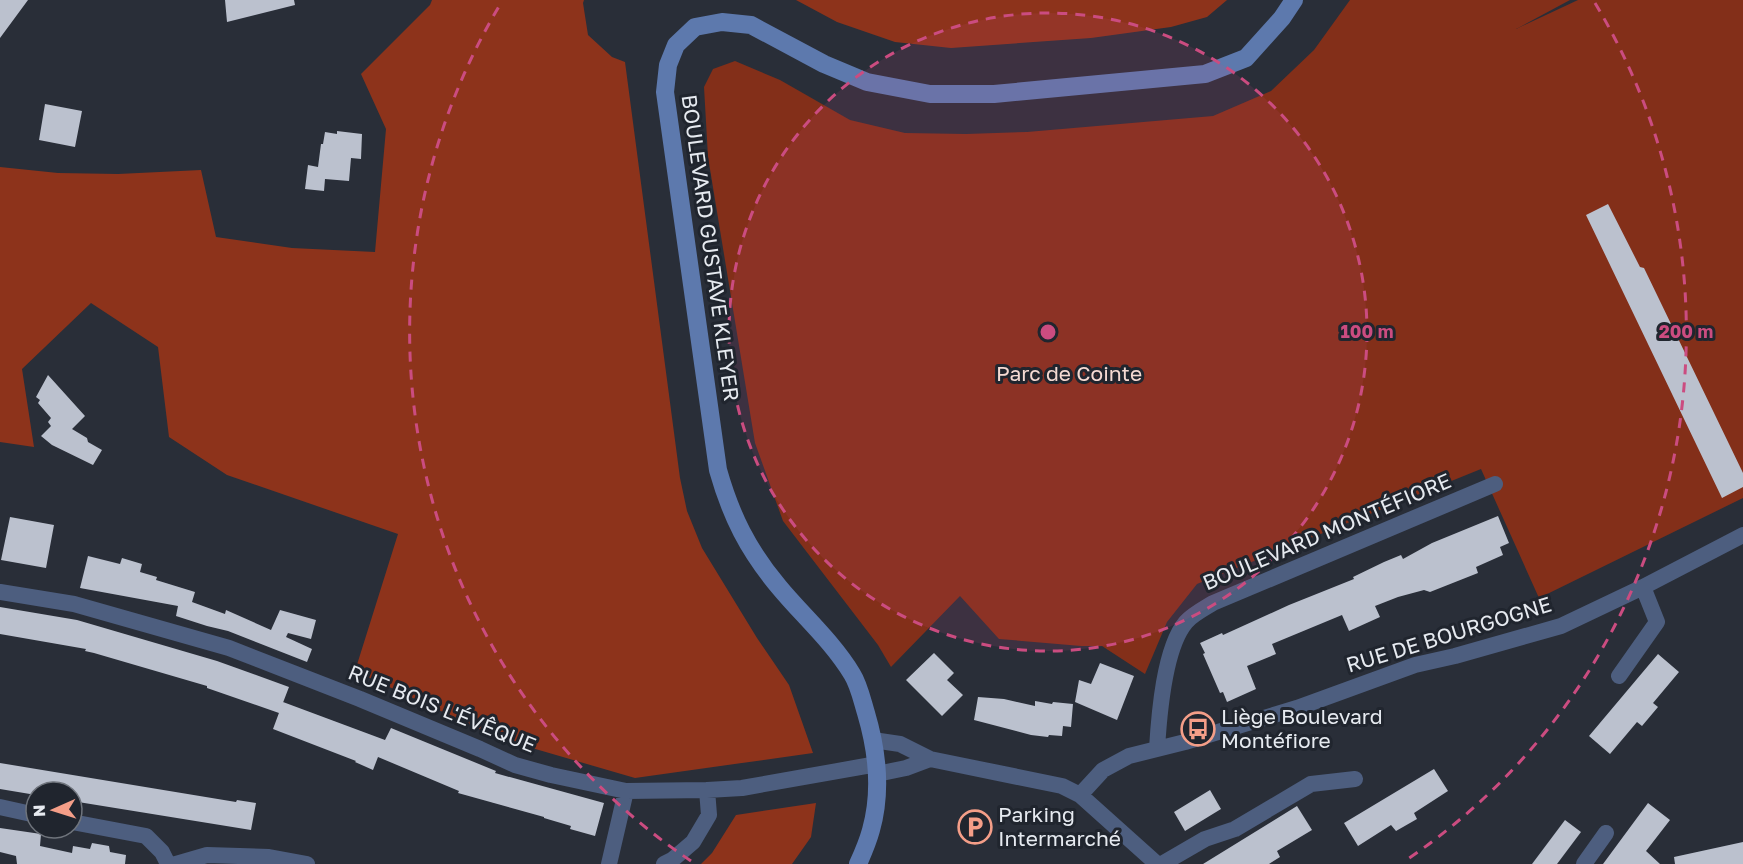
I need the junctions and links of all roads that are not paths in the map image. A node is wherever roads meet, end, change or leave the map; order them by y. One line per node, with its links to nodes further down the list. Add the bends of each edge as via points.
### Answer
1 (1294, 0): 7 (street, BOULEVARD GUSTAVE KLEYER, via 1246,58 1205,74 994,94 930,94 867,82 751,25 722,22 695,27 676,45 668,64 665,92 718,471 744,538 778,586 834,648 853,676)
2 (1495, 484): 8 (street, BOULEVARD MONTÉFIORE, via 1213,603 1187,621 1174,644 1159,708)
3 (1743, 535): 4 (street, RUE DE BOURGOGNE)
4 (1643, 587): 6 (street, via 1657,622); 8 (street, RUE DE BOURGOGNE, via 1561,626 1415,665 1298,708)
5 (0, 592): 13 (street, RUE BOIS L'ÉVÊQUE, via 74,604 229,648 515,765)
6 (1619, 676)
7 (873, 740): 9 (street, via 900,744); 10 (street, BOULEVARD GUSTAVE KLEYER)
8 (1157, 749): 14 (street, via 1129,756 1103,770)
9 (930, 759): 10 (street, RUE BOIS L'ÉVÊQUE, via 906,768); 14 (street, via 1052,783)
10 (877, 769): 12 (street, RUE BOIS L'ÉVÊQUE); 24 (street, BOULEVARD GUSTAVE KLEYER, via 871,830)
11 (1355, 779): 26 (street, via 1311,784 1235,829 1205,839)
12 (707, 790): 13 (street, RUE BOIS L'ÉVÊQUE); 23 (street, via 709,815 693,842)
13 (626, 791): 22 (street)
14 (1080, 795): 25 (street)
15 (0, 807): 16 (street)
16 (24, 812)
17 (84, 824): 19 (street, via 146,836)
18 (1606, 833): 27 (street)
19 (168, 864)
20 (176, 864): 21 (street, via 207,855 269,857)
21 (307, 864)
22 (609, 864)
23 (664, 864)
24 (858, 864)
25 (1157, 864)
26 (1162, 864)
27 (1584, 864)

